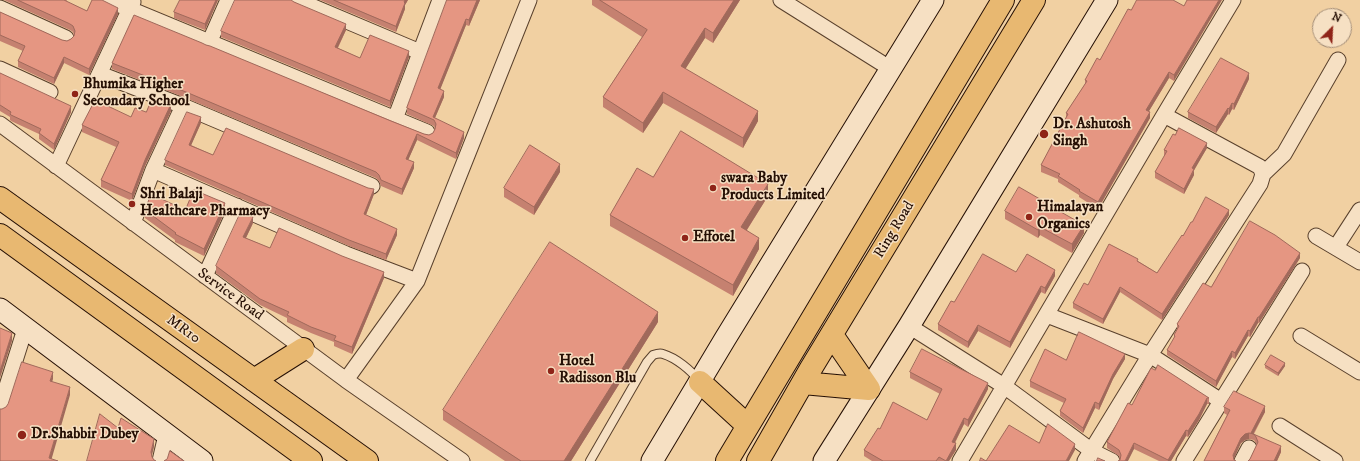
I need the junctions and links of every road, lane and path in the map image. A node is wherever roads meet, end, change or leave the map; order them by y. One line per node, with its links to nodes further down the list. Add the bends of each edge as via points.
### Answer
1 (108, 0): 12 (street)
2 (228, 0): 15 (street)
3 (297, 0): 16 (street)
4 (440, 0): 16 (street)
5 (529, 0): 41 (street)
6 (781, 0): 19 (street)
7 (933, 0): 19 (street)
8 (1003, 0): 59 (main road, Ring Road)
9 (1034, 0): 46 (main road, Ring Road)
10 (1107, 0): 44 (street)
11 (1227, 2): 23 (street)
12 (132, 5): 15 (street); 20 (street)
13 (0, 8): 14 (street)
14 (66, 38)
15 (209, 43): 24 (street)
16 (420, 52): 24 (street)
17 (1338, 60): 29 (street, via 1284,154)
18 (0, 69): 21 (street)
19 (891, 69): 53 (street)
20 (100, 74): 22 (street); 27 (street)
21 (50, 92)
22 (182, 106): 28 (street); 30 (street)
23 (1164, 115): 29 (street, via 1260,167); 43 (street)
24 (395, 119): 26 (street)
25 (0, 124): 27 (street, Service Road)
26 (427, 132)
27 (56, 166): 34 (street, Service Road)
28 (153, 170): 32 (street); 34 (street)
29 (1263, 174): 49 (street, via 1260,184)
30 (372, 186)
31 (0, 198): 51 (main road, MR10)
32 (237, 206): 40 (street); 41 (street, via 346,254)
33 (1360, 210): 37 (street)
34 (133, 223): 40 (street, Service Road)
35 (1316, 236): 37 (street)
36 (2, 240): 65 (main road, MR10)
37 (1336, 247): 38 (street)
38 (1360, 262)
39 (1302, 271): 57 (street)
40 (204, 276): 48 (street, Service Road)
41 (417, 281): 52 (street)
42 (0, 309): 45 (street)
43 (1047, 316): 49 (street); 55 (street)
44 (909, 326): 55 (street); 56 (street)
45 (25, 329): 58 (street); 61 (street)
46 (832, 334): 54 (main road, Ring Road); 56 (main road)
47 (1301, 336): 50 (street)
48 (303, 349): 51 (main road); 52 (street, Service Road)
49 (1150, 356): 57 (street); 62 (street)
50 (1360, 372)
51 (254, 380): 66 (main road, MR10)
52 (346, 380): 67 (street, Service Road)
53 (700, 382): 59 (main road); 68 (lane, via 691,371 672,358 661,354 653,355); 69 (street)
54 (803, 383): 56 (main road); 71 (main road, Ring Road)
55 (1004, 386): 62 (street); 73 (street)
56 (869, 389): 72 (street)
57 (1221, 401): 75 (street)
58 (0, 408)
59 (748, 426): 70 (main road, Ring Road)
60 (1280, 426): 76 (street)
61 (166, 436): 63 (street); 64 (street)
62 (1089, 456): 74 (street)
63 (160, 461)
64 (202, 461)
65 (311, 461)
66 (366, 461)
67 (462, 461)
68 (590, 461)
69 (652, 461)
70 (728, 461)
71 (758, 461)
72 (824, 461)
73 (960, 461)
74 (1112, 461)
75 (1184, 461)
76 (1334, 461)

